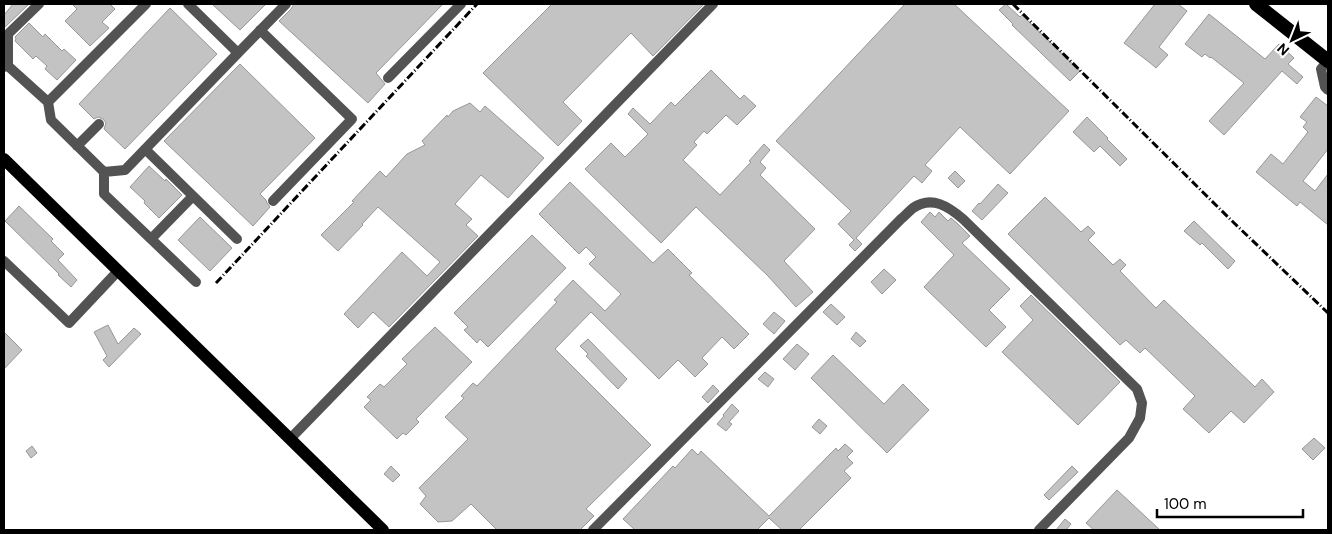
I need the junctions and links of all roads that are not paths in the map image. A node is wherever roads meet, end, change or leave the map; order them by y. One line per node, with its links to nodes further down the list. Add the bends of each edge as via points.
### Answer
1 (39, 4): 12 (street, via 8,34)
2 (146, 4): 15 (street)
3 (188, 4): 10 (street)
4 (286, 4): 9 (street)
5 (461, 4): 13 (street)
6 (713, 4): 28 (street)
7 (1256, 4): 11 (highway)
8 (1268, 4): 11 (highway)
9 (260, 30): 10 (street); 22 (street, via 352,119)
10 (238, 53): 18 (street)
11 (1328, 60): 14 (street, via 1321,69)
12 (6, 67): 15 (street)
13 (388, 78)
14 (1328, 90)
15 (48, 102): 17 (street, via 51,120)
16 (99, 124): 17 (street)
17 (77, 146): 20 (street)
18 (145, 149): 20 (street, via 125,170); 21 (street)
19 (4, 159): 26 (main road)
20 (104, 172): 23 (street, via 104,194)
21 (193, 196): 23 (street); 24 (street)
22 (273, 201)
23 (151, 239): 27 (street)
24 (237, 239)
25 (4, 261): 26 (street, via 69,323)
26 (118, 271): 28 (main road)
27 (196, 282)
28 (290, 439): 29 (main road)
29 (383, 530)
30 (593, 530): 31 (street, via 901,219 914,207 926,202 938,203 963,219 1137,389 1142,403 1140,418 1129,438)
31 (1039, 530)

